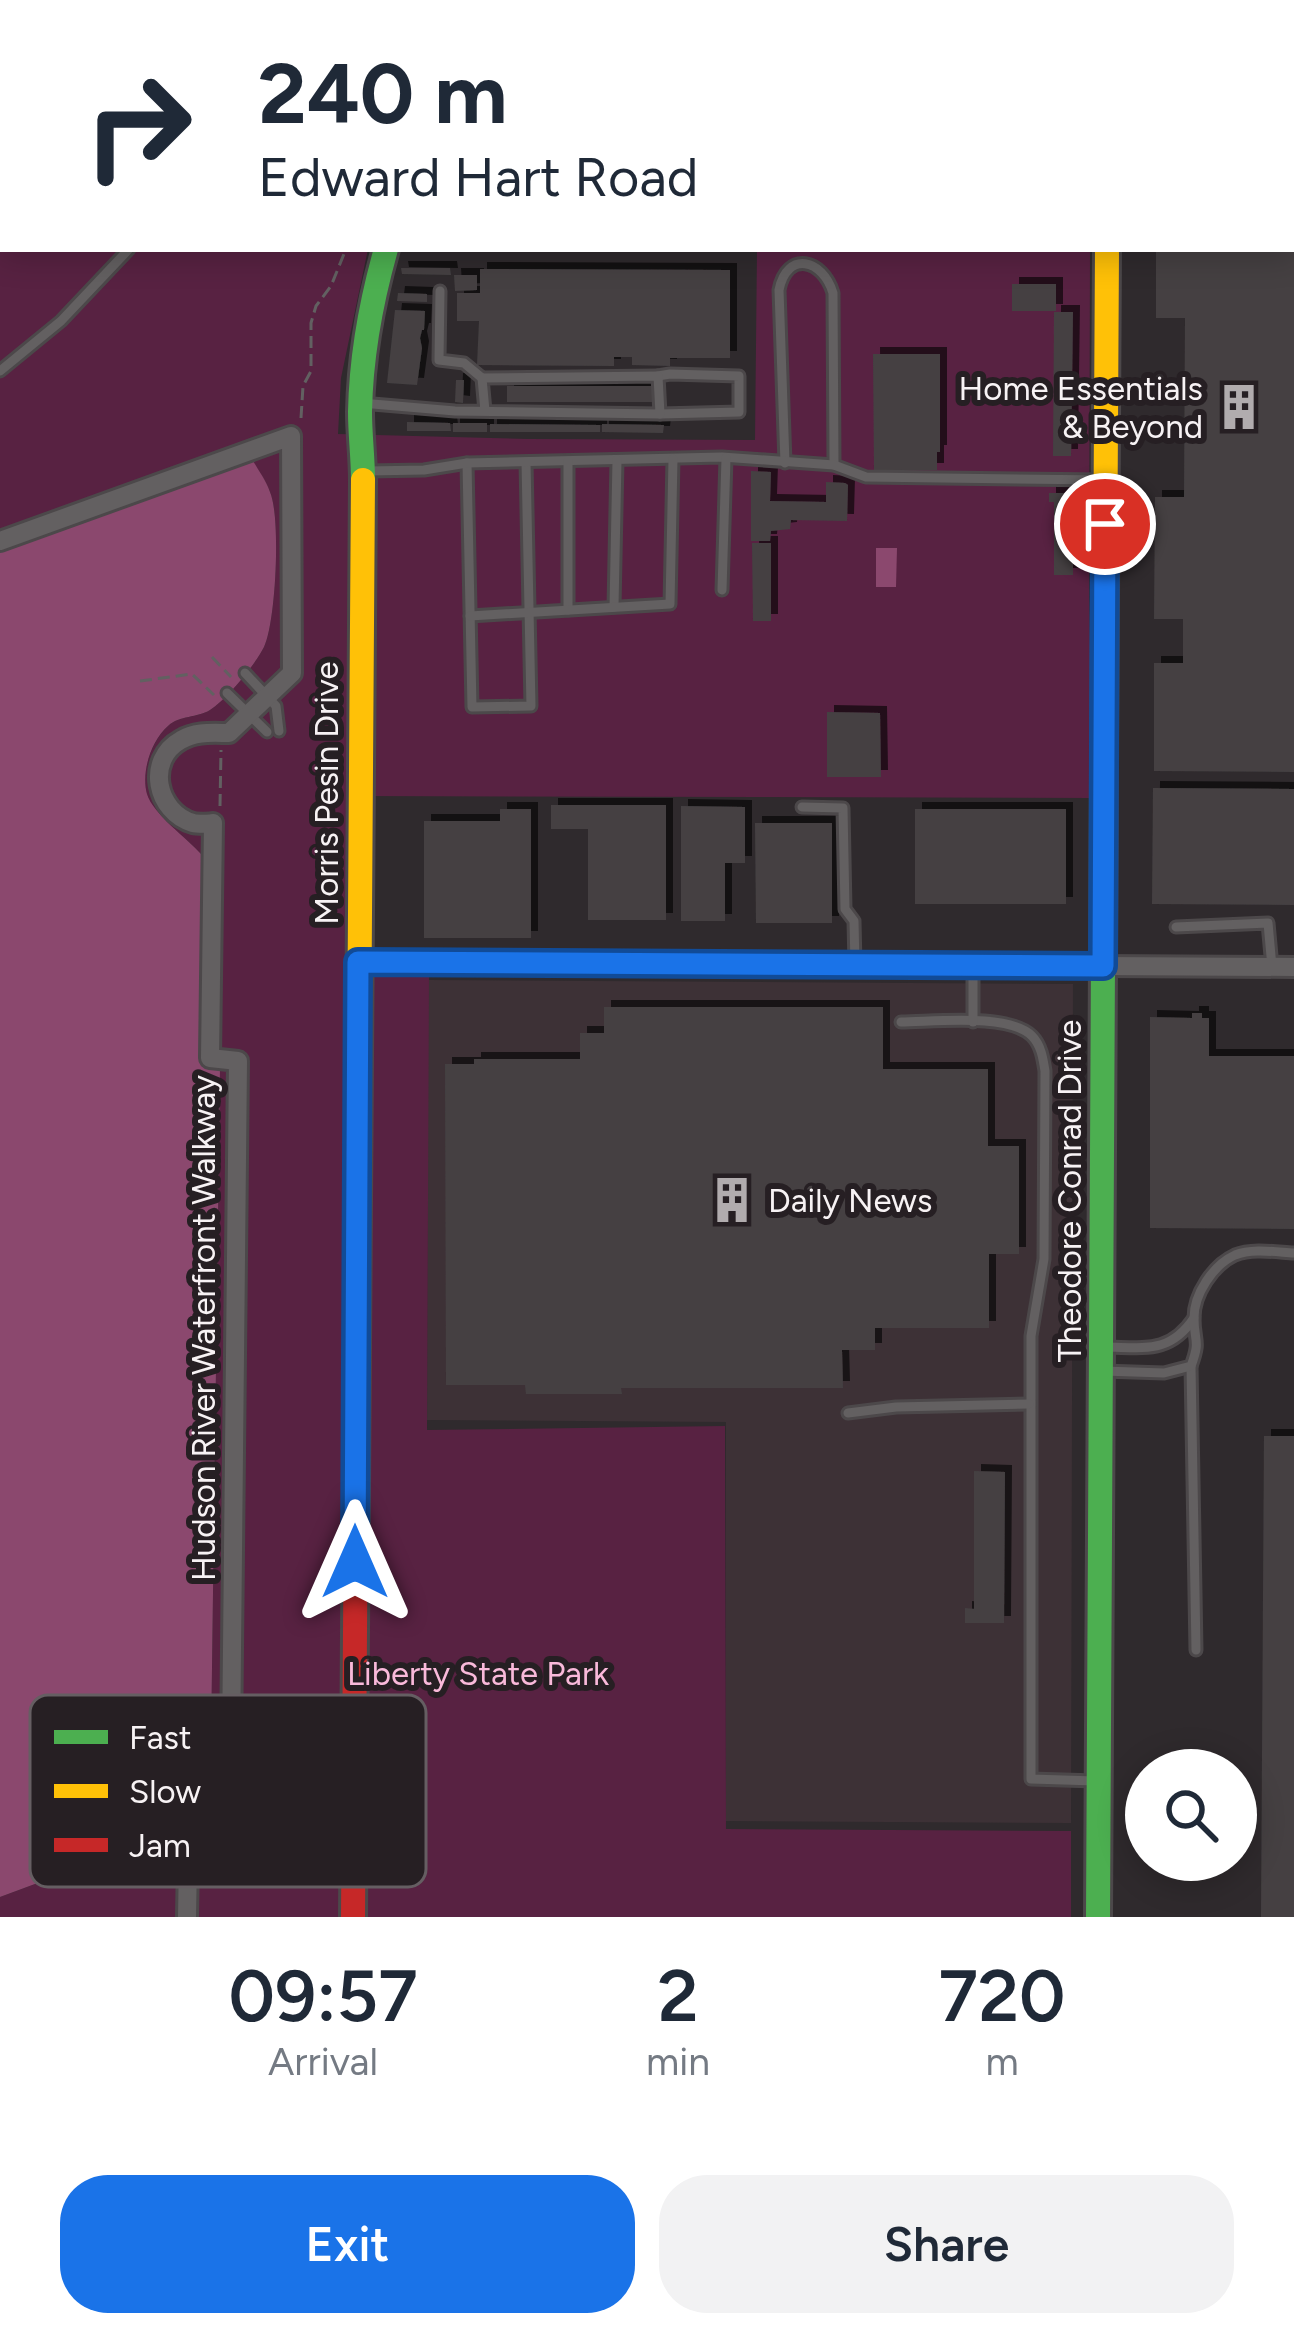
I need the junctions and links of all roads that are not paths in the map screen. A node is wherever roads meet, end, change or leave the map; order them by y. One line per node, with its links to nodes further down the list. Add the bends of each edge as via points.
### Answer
1 (126, 252): 5 (lane)
2 (385, 252): 8 (street, Morris Pesin Drive)
3 (1107, 252): 20 (street, Theodore Conrad Drive)
4 (440, 291): 7 (lane, via 439,360 464,363)
5 (0, 371)
6 (658, 376): 7 (lane); 10 (lane); 10 (lane, via 739,376 739,412)
7 (482, 378): 9 (lane)
8 (360, 403): 9 (lane); 19 (street, Morris Pesin Drive)
9 (484, 411): 10 (lane)
10 (660, 414)
11 (673, 458): 12 (lane); 13 (lane); 23 (lane, via 670,604)
12 (726, 458): 17 (lane); 22 (lane)
13 (616, 460): 14 (lane); 23 (lane)
14 (568, 461): 15 (lane); 24 (lane)
15 (526, 462): 16 (lane); 25 (lane)
16 (467, 463): 19 (lane); 26 (lane)
17 (785, 463): 18 (lane); 18 (lane, via 778,290 782,274 803,264 829,278 833,293)
18 (834, 465): 20 (lane, via 866,477)
19 (363, 471): 33 (street, Morris Pesin Drive)
20 (1106, 480): 36 (street, Theodore Conrad Drive)
21 (0, 541): 29 (street, via 292,436 292,673)
22 (722, 590)
23 (614, 607): 24 (lane)
24 (568, 610): 25 (lane)
25 (529, 612): 26 (lane); 26 (lane, via 531,706 472,707)
26 (470, 616)
27 (245, 674): 29 (lane)
28 (227, 693): 30 (lane)
29 (268, 697): 30 (street); 30 (lane, via 276,706 273,731)
30 (245, 718): 48 (street, Hudson River Waterfront Walkway, via 229,733 179,740 164,755 158,785 169,810 213,824 210,1058 238,1060)
31 (802, 807): 34 (lane, via 843,808)
32 (1176, 928): 37 (lane, via 1268,923)
33 (358, 962): 34 (street); 49 (street, Morris Pesin Drive)
34 (855, 965): 35 (street)
35 (973, 965): 36 (street); 40 (lane)
36 (1103, 966): 37 (street); 43 (street, Theodore Conrad Drive)
37 (1272, 967): 38 (street)
38 (1294, 967)
39 (901, 1022): 40 (lane)
40 (973, 1022): 45 (lane, via 1010,1023 1031,1035 1046,1071 1044,1259)
41 (1294, 1253): 42 (lane, via 1236,1255 1206,1282)
42 (1194, 1318): 43 (lane, via 1174,1341); 44 (lane, via 1199,1346)
43 (1101, 1359): 44 (lane, via 1164,1373); 50 (street, Theodore Conrad Drive)
44 (1191, 1366): 47 (lane)
45 (1029, 1404): 46 (lane); 50 (lane, via 1031,1779)
46 (848, 1413)
47 (1196, 1650)
48 (232, 1695)
49 (354, 1695)
50 (1098, 1781): 55 (street, Theodore Conrad Drive)
51 (188, 1887): 53 (street, Hudson River Waterfront Walkway)
52 (353, 1887): 54 (street, Morris Pesin Drive)
53 (187, 1917)
54 (353, 1917)
55 (1098, 1917)

